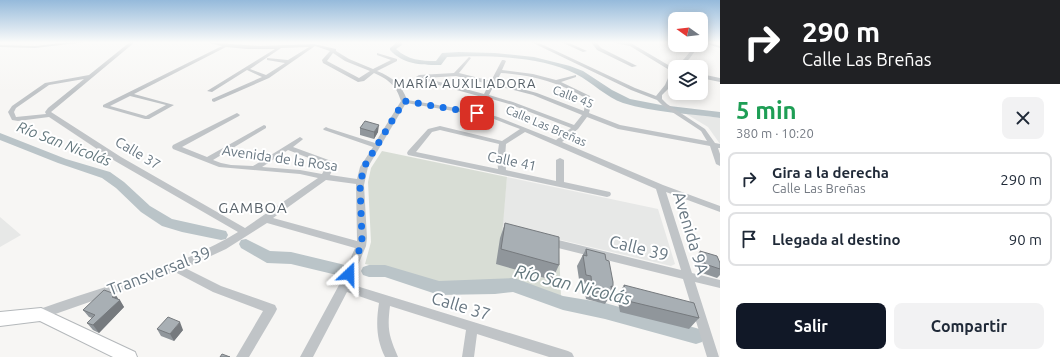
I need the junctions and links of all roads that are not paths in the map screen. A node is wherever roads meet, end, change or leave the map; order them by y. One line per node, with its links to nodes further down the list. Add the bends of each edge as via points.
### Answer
1 (469, 58): 20 (street)
2 (112, 59): 21 (street)
3 (199, 59): 32 (street)
4 (261, 59): 31 (street)
5 (269, 59): 14 (street)
6 (293, 59): 14 (street)
7 (326, 59): 18 (street, via 324,61 360,80)
8 (344, 59): 18 (street)
9 (391, 59): 18 (street, via 395,60)
10 (568, 59): 34 (street)
11 (619, 59): 16 (street)
12 (657, 59): 15 (street)
13 (504, 61): 19 (street)
14 (288, 62): 23 (street)
15 (668, 65)
16 (634, 66)
17 (250, 70): 23 (street)
18 (373, 71): 36 (street, via 398,86)
19 (498, 71): 26 (street, via 530,74); 28 (street)
20 (456, 74): 28 (street, Calle 45); 33 (street, Calle 45, via 419,77)
21 (91, 76): 39 (street, via 50,109); 39 (street, via 41,87 11,112 14,118 25,119)
22 (574, 76): 26 (street)
23 (267, 77): 30 (street)
24 (708, 77): 25 (street)
25 (720, 80)
26 (555, 82): 38 (street, via 588,97)
27 (228, 83): 30 (street)
28 (492, 83): 33 (street); 38 (street, Calle 45, via 535,94)
29 (668, 86): 34 (street, via 659,95)
30 (242, 89): 35 (street)
31 (210, 90)
32 (129, 94): 32 (street, via 171,104 147,118 105,106)
33 (484, 97): 37 (street); 42 (street, via 529,110)
34 (659, 99): 49 (street, via 703,130)
35 (214, 100)
36 (404, 101): 37 (street, Calle Las Breñas); 48 (street)
37 (477, 113): 44 (street, Calle Las Breñas)
38 (586, 114): 42 (street); 49 (street, Calle 45, via 632,131)
39 (50, 115): 63 (street, Calle 37, via 118,159)
40 (236, 115): 51 (street, Avenida de la Rosa, via 176,147)
41 (264, 128): 51 (street)
42 (576, 128): 47 (street)
43 (326, 129): 48 (street)
44 (525, 129): 46 (street); 47 (street, Calle Las Breñas)
45 (300, 139): 50 (street)
46 (504, 143): 55 (street, via 501,157); 55 (street, Calle 41, via 440,128 430,130 411,153)
47 (556, 143): 59 (street, Calle Las Breñas)
48 (377, 146): 57 (street, via 364,167)
49 (717, 146): 53 (street)
50 (287, 147): 54 (street); 56 (street, via 330,164)
51 (208, 160): 54 (street, Avenida de la Rosa, via 219,165)
52 (560, 160): 58 (street)
53 (720, 164)
54 (254, 169): 56 (street, Avenida de la Rosa, via 300,172)
55 (502, 172): 58 (street, Calle 41)
56 (324, 177): 57 (street, Avenida de la Rosa); 62 (street, Transversal 39)
57 (360, 182): 65 (street)
58 (560, 184): 60 (street, Calle 41)
59 (660, 187): 61 (street, Calle Las Breñas); 67 (street, Avenida 9A)
60 (607, 194)
61 (720, 209)
62 (265, 219): 63 (street, Transversal 39); 65 (street)
63 (245, 232): 66 (street, Transversal 39)
64 (542, 241): 67 (street, Calle 39)
65 (361, 246): 69 (street)
66 (176, 268): 71 (street, Transversal 39); 75 (street, via 217,289 271,309)
67 (687, 276): 68 (street, Calle 39); 80 (street, Avenida 9A)
68 (720, 284)
69 (344, 288): 70 (street, Calle 37); 76 (street)
70 (384, 300): 73 (street, Calle 37); 77 (street, via 381,325)
71 (41, 314): 72 (main road, Transversal 39); 74 (main road)
72 (0, 319)
73 (472, 327): 78 (street); 79 (street, Calle 37)
74 (129, 357)
75 (242, 357)
76 (306, 357)
77 (392, 357)
78 (468, 357)
79 (568, 357)
80 (713, 357)

